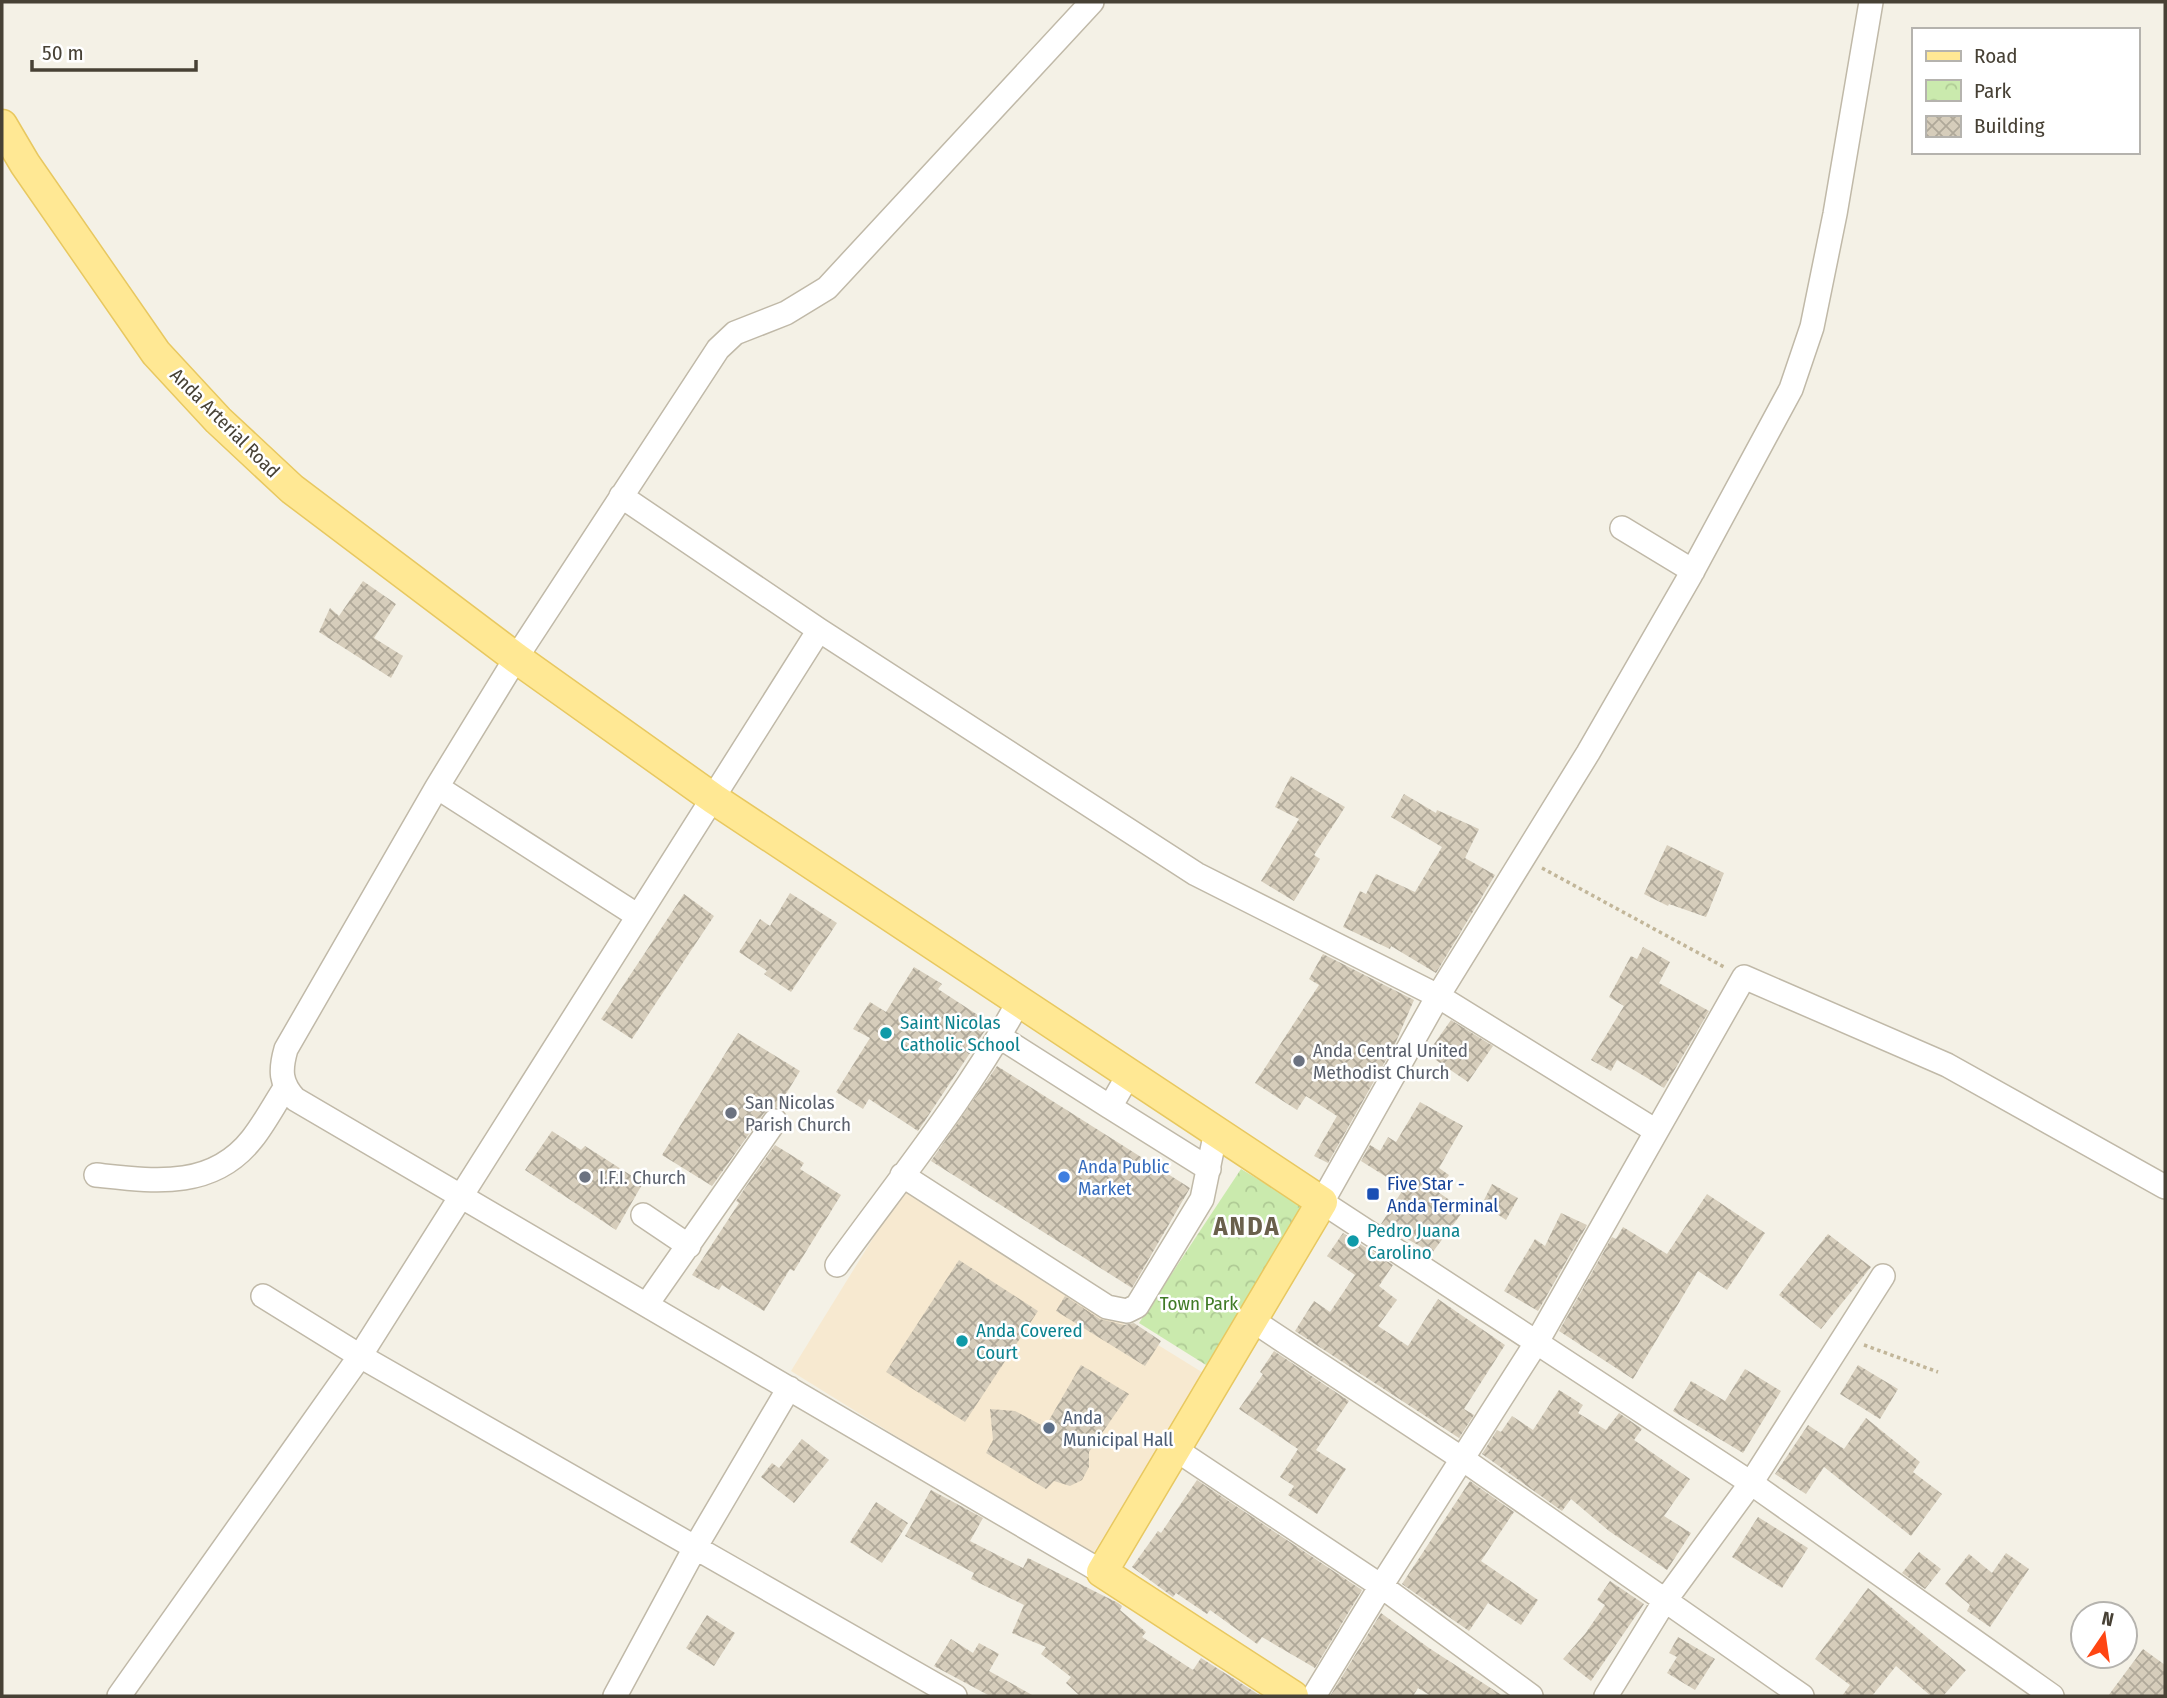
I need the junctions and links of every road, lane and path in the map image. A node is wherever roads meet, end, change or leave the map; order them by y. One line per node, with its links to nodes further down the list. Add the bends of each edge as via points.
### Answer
1 (1092, 2): 4 (street, via 827,288 786,313 735,333 718,349)
2 (1871, 2): 6 (street, via 1812,327 1791,389)
3 (2, 125): 8 (main road, Anda Arterial Road, via 156,353 218,420 292,489)
4 (621, 496): 7 (street); 8 (street)
5 (1622, 528): 6 (street)
6 (1693, 571): 11 (street, via 1588,753)
7 (819, 630): 10 (street); 14 (street, via 1196,874)
8 (516, 658): 9 (street); 10 (main road, Anda Arterial Road)
9 (437, 787): 12 (street); 18 (street, via 286,1049 282,1065)
10 (714, 799): 12 (street); 15 (main road, Anda Arterial Road)
11 (1521, 857): 13 (path); 14 (street)
12 (638, 916): 27 (street)
13 (1744, 977): 22 (street); 26 (street, via 1947,1065)
14 (1438, 996): 22 (street); 28 (street)
15 (1019, 1001): 16 (street); 17 (main road, Anda Arterial Road)
16 (1000, 1037): 19 (street); 25 (street)
17 (1129, 1074): 19 (street); 21 (main road, Anda Arterial Road)
18 (285, 1088): 24 (street, via 252,1140 210,1173 165,1181); 27 (street, via 295,1099)
19 (1110, 1107): 23 (street)
20 (775, 1121): 30 (street)
21 (1216, 1131): 23 (street); 28 (main road, Anda Arterial Road)
22 (1656, 1131): 37 (street)
23 (1209, 1169): 25 (street, via 1202,1199 1166,1259 1137,1306 1122,1312 1072,1286)
24 (96, 1175)
25 (902, 1175): 31 (street)
26 (2165, 1188)
27 (460, 1196): 34 (street); 38 (street)
28 (1322, 1202): 35 (main road); 37 (street)
29 (643, 1215): 30 (street)
30 (689, 1246): 34 (street)
31 (837, 1265)
32 (1883, 1276): 36 (street)
33 (263, 1296): 38 (street)
34 (647, 1304): 40 (street)
35 (1252, 1320): 41 (main road); 42 (street)
36 (1844, 1337): 39 (path); 43 (street)
37 (1538, 1340): 42 (street); 43 (street)
38 (360, 1356): 44 (street); 48 (street)
39 (1938, 1372)
40 (789, 1388): 44 (street); 45 (street)
41 (1175, 1449): 45 (main road); 46 (street)
42 (1464, 1460): 46 (street); 47 (street)
43 (1751, 1483): 47 (street); 56 (street)
44 (696, 1546): 49 (street); 50 (street)
45 (1102, 1572): 51 (main road)
46 (1381, 1586): 52 (street); 53 (street)
47 (1664, 1602): 54 (street); 55 (street)
48 (119, 1696)
49 (615, 1696)
50 (955, 1696)
51 (1293, 1696)
52 (1314, 1696)
53 (1531, 1696)
54 (1606, 1696)
55 (1802, 1696)
56 (2052, 1696)

